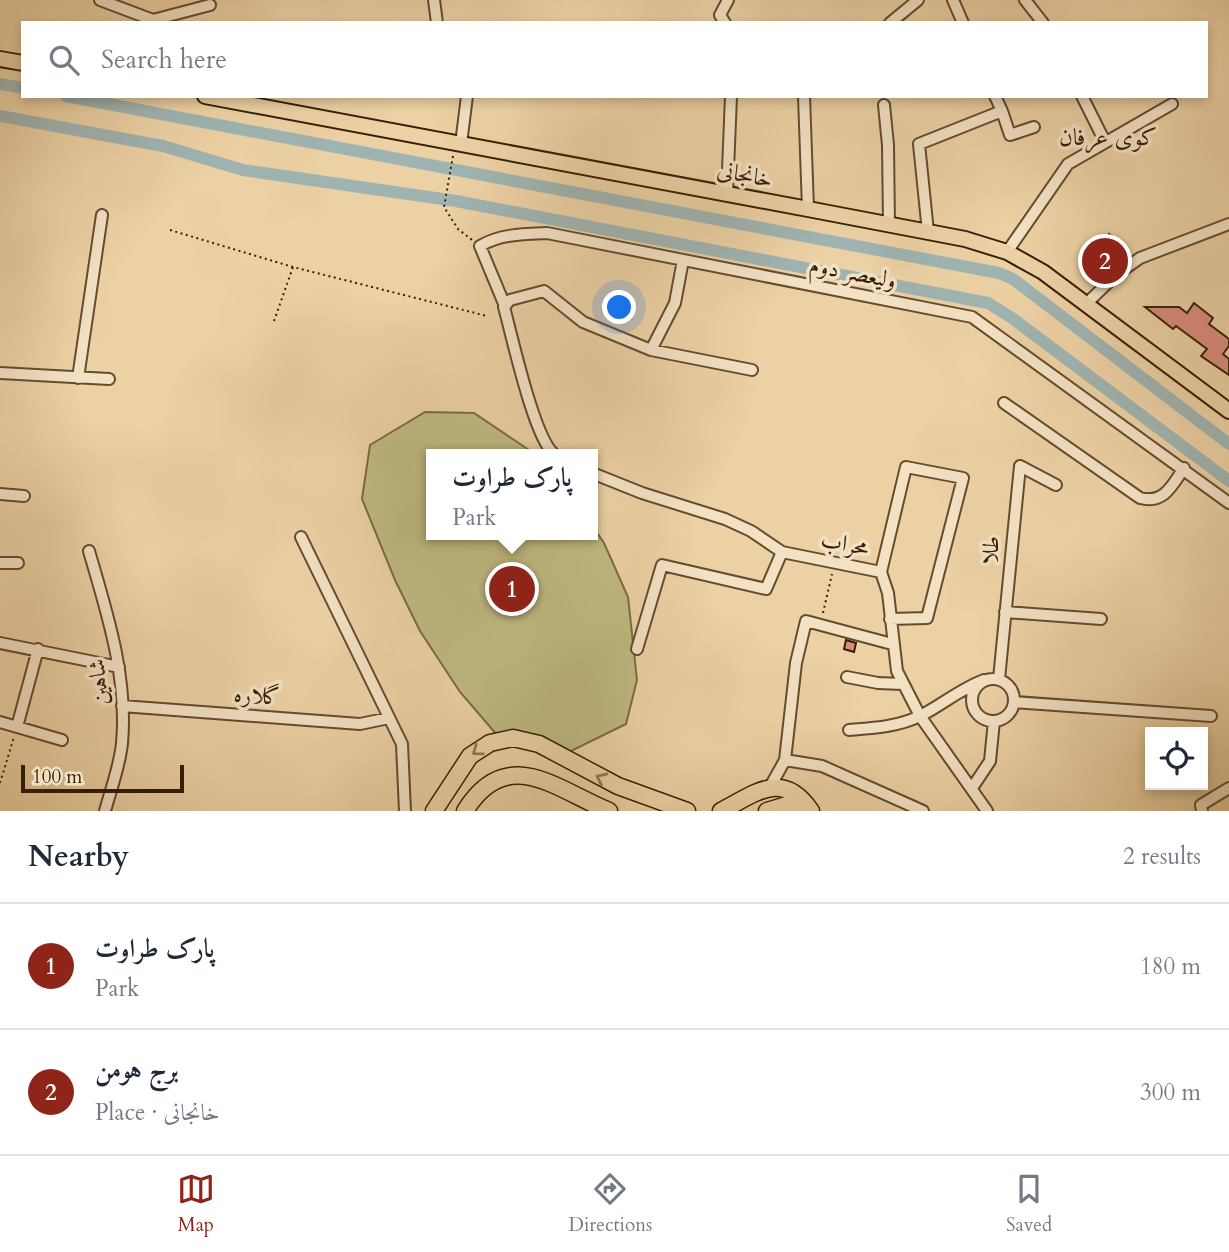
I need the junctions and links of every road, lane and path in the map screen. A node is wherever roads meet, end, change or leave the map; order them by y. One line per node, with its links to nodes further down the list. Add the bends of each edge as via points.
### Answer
1 (100, 0): 7 (street, via 153,20)
2 (433, 0): 8 (street)
3 (728, 0): 9 (street, via 720,15)
4 (918, 0): 10 (street)
5 (953, 0): 11 (street)
6 (1025, 0): 12 (street)
7 (210, 5)
8 (437, 21)
9 (724, 21)
10 (892, 21)
11 (962, 21)
12 (1041, 21)
13 (0, 59): 14 (main road)
14 (21, 63)
15 (215, 98): 26 (main road, خانجانی)
16 (467, 98): 26 (street)
17 (731, 98): 27 (street)
18 (804, 98): 28 (street)
19 (996, 98): 23 (street)
20 (1083, 98): 25 (street)
21 (1172, 104): 25 (street)
22 (884, 105): 31 (street)
23 (1002, 111): 24 (street, via 1010,135); 33 (street, via 919,144)
24 (1034, 127)
25 (1105, 142): 35 (street, via 1068,164)
26 (457, 148): 27 (main road, خانجانی); 34 (path, via 444,207 458,229)
27 (727, 194): 28 (main road, خانجانی)
28 (808, 209): 31 (main road, خانجانی)
29 (102, 215): 45 (street)
30 (1229, 224): 38 (street, via 1140,258)
31 (889, 225): 33 (main road, خانجانی)
32 (170, 230): 37 (path)
33 (928, 232): 35 (main road, خانجانی)
34 (480, 246): 36 (street, ولیعصر دوم, via 509,236 547,233); 39 (street)
35 (1007, 252): 38 (main road, خانجانی)
36 (683, 260): 42 (street, via 675,303); 50 (street, ولیعصر دوم, via 972,317)
37 (293, 268): 40 (path); 41 (path)
38 (1086, 304): 48 (main road, خانجانی)
39 (505, 306): 42 (street, via 519,296 544,291 583,322); 49 (street, via 518,361)
40 (487, 316)
41 (274, 321)
42 (651, 350): 43 (street)
43 (752, 370)
44 (0, 373): 45 (street)
45 (78, 378): 46 (street)
46 (109, 379)
47 (1004, 403): 50 (street, via 1140,498 1151,500 1169,491)
48 (1229, 411)
49 (549, 449)
50 (1184, 468): 55 (street, ولیعصر دوم)
51 (598, 475): 58 (street, محراب, via 725,519)
52 (1056, 485): 63 (street, طلا, via 1020,466)
53 (0, 494): 54 (street)
54 (24, 496)
55 (1229, 503)
56 (301, 537): 80 (street)
57 (89, 551): 71 (street, شاهین)
58 (782, 552): 60 (street, محراب); 70 (street, via 766,589 662,565)
59 (0, 562): 61 (street)
60 (835, 562): 62 (street, محراب); 66 (path)
61 (18, 564)
62 (881, 572): 64 (street, محراب); 64 (street, via 906,467 963,478 927,618)
63 (1005, 612): 65 (street); 73 (street, طلا)
64 (890, 619): 68 (street, محراب)
65 (1101, 619)
66 (820, 624): 68 (street); 86 (street, via 806,621 796,663)
67 (0, 643): 69 (street)
68 (892, 644): 75 (street, محراب)
69 (38, 649): 71 (street); 83 (street)
70 (637, 649)
71 (119, 667): 77 (street, شاهین)
72 (847, 677): 75 (street)
73 (999, 679): 74 (street); 76 (street, via 1012,690)
74 (984, 680): 78 (street); 81 (street, via 973,690 972,705 983,719)
75 (904, 684): 78 (street, محراب)
76 (1014, 702): 79 (street); 81 (street, via 1008,715)
77 (122, 706): 80 (street, گلاره, via 360,724); 91 (street, شاهین, via 122,744)
78 (920, 716): 84 (street, via 888,727); 89 (street, محراب)
79 (1211, 716)
80 (389, 718): 92 (street, via 402,744)
81 (994, 721): 89 (street, via 990,761)
82 (0, 722): 83 (street)
83 (18, 727): 85 (street); 87 (path)
84 (849, 730)
85 (62, 740)
86 (785, 760): 88 (street); 100 (street, via 821,766)
87 (0, 783)
88 (770, 787): 97 (highway); 99 (highway, via 792,791)
89 (972, 788): 101 (street, محراب)
90 (1229, 788): 102 (street, via 1201,805)
91 (105, 811)
92 (405, 811)
93 (434, 811): 96 (highway, one-way to 93, via 618,786 539,744 513,738 487,744 470,756)
94 (465, 811): 95 (highway, via 479,792 498,780 522,775 549,782)
95 (609, 811)
96 (687, 811)
97 (721, 811)
98 (767, 811): 99 (highway, via 790,805)
99 (809, 811)
100 (923, 811)
101 (987, 811)
102 (1202, 811)

